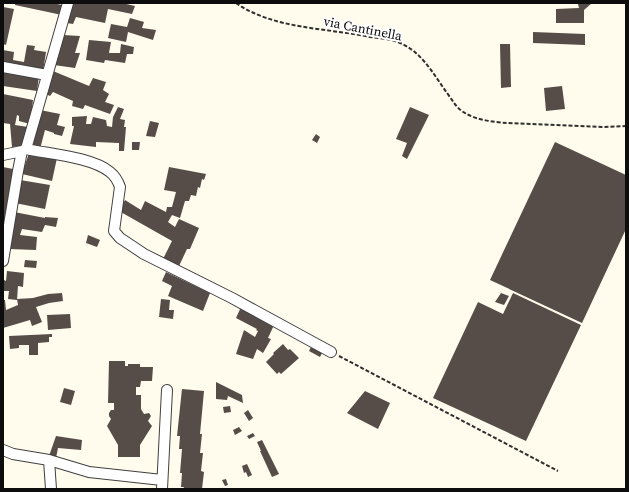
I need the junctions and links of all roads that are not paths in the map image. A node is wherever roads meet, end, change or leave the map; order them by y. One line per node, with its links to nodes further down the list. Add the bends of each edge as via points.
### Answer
1 (68, 3): 3 (street)
2 (3, 67): 3 (street)
3 (47, 75): 4 (street)
4 (24, 150): 5 (street); 6 (street); 7 (street, via 86,161 111,172 120,187 114,231 120,238 144,254)
5 (3, 155)
6 (3, 261)
7 (331, 352)
8 (167, 390): 11 (street)
9 (3, 450): 10 (street)
10 (49, 460): 11 (street, via 89,472); 12 (street)
11 (162, 485)
12 (51, 489)

